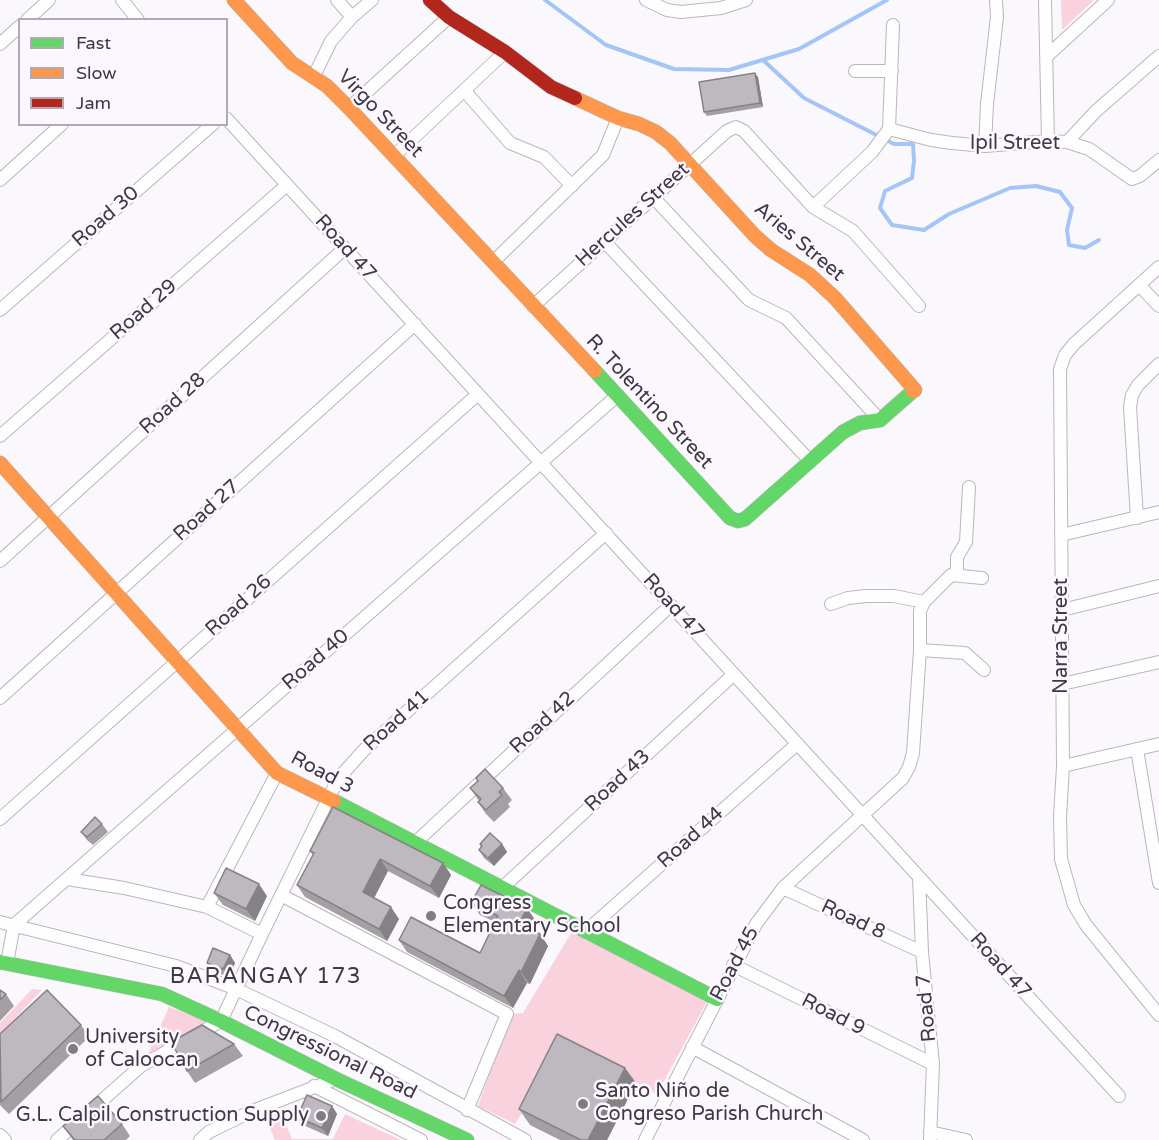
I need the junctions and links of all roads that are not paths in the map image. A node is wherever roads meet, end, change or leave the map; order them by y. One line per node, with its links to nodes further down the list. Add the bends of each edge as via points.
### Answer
1 (49, 0): 16 (street)
2 (122, 0): 17 (street)
3 (234, 0): 26 (street, Virgo Street, via 292,63)
4 (337, 0): 14 (street)
5 (372, 0): 14 (street)
6 (430, 0): 15 (street, Aries Street)
7 (646, 0): 13 (street)
8 (746, 0): 12 (street)
9 (996, 0): 36 (street)
10 (1045, 0): 22 (street)
11 (1108, 0): 22 (street)
12 (721, 4): 13 (street, via 681,12)
13 (667, 5)
14 (352, 16): 26 (street, via 331,40)
15 (449, 17): 21 (street, Aries Street); 28 (street)
16 (29, 18)
17 (136, 18)
18 (893, 25): 25 (street)
19 (18, 28): 20 (street)
20 (0, 44)
21 (505, 52): 27 (street); 29 (street, Aries Street, via 551,87)
22 (1047, 56): 34 (street)
23 (1159, 56): 35 (street)
24 (855, 70): 25 (street)
25 (892, 71): 33 (street)
26 (314, 76): 28 (street, Virgo Street)
27 (464, 90): 37 (street); 42 (street, via 510,143 544,157)
28 (350, 108): 37 (street, Virgo Street)
29 (618, 118): 39 (street, Aries Street, via 656,132); 42 (street, via 603,155)
30 (228, 120): 41 (street, Road 47)
31 (60, 126): 40 (street)
32 (211, 126): 53 (street, Road 30)
33 (890, 129): 36 (street, Ipil Street, via 931,140); 44 (street, via 872,152)
34 (1048, 141): 35 (street, Ipil Street); 36 (street, Ipil Street)
35 (1067, 142): 38 (street, Ipil Street, via 1089,149 1132,179)
36 (985, 146)
37 (394, 156): 47 (street, Virgo Street)
38 (1159, 160)
39 (690, 164): 43 (street, Hercules Street); 44 (street, Hercules Street, via 736,127); 58 (street, Aries Street, via 754,236 829,292 915,390)
40 (0, 180)
41 (287, 184): 46 (street, Road 47); 59 (street, Road 29)
42 (572, 186): 47 (street)
43 (653, 197): 45 (street, Hercules Street); 58 (street, via 749,300 786,318)
44 (813, 207): 51 (street, via 853,231)
45 (604, 241): 50 (street, Hercules Street); 60 (street)
46 (345, 248): 54 (street, Road 47); 65 (street, Road 28)
47 (494, 261): 50 (street, Virgo Street)
48 (1159, 267): 49 (street, Narra Street)
49 (1139, 285): 52 (street); 68 (street, Narra Street, via 1074,344 1061,363)
50 (534, 306): 57 (street, R. Tolentino Street)
51 (919, 306)
52 (1159, 306)
53 (0, 310)
54 (415, 324): 56 (street, Road 47); 73 (street, Road 27)
55 (1159, 364): 66 (street, via 1138,385 1130,407)
56 (478, 394): 62 (street, Road 47); 79 (street, Road 26)
57 (618, 395): 60 (street, R. Tolentino Street, via 730,518 738,521); 62 (street, Road 40)
58 (880, 420): 60 (street, via 860,423 843,432)
59 (0, 436)
60 (810, 461)
61 (0, 463): 65 (street, Road 3)
62 (541, 463): 67 (street, Road 47); 85 (street, Road 40)
63 (969, 487): 70 (street, via 966,542 957,557)
64 (1159, 512): 66 (street)
65 (49, 516): 69 (street, Road 28); 73 (street, Road 3)
66 (1137, 518): 68 (street)
67 (606, 534): 75 (street, Road 47); 91 (street, Road 41, via 364,750 338,779)
68 (1061, 535): 77 (street, Narra Street)
69 (0, 561)
70 (957, 574): 71 (street); 74 (street, via 951,575)
71 (982, 578)
72 (1159, 586): 77 (street)
73 (116, 594): 79 (street, Road 3); 84 (street, Road 27)
74 (924, 602): 76 (street, via 866,596); 78 (street, Road 45, via 920,610)
75 (670, 604): 82 (street, Road 47); 94 (street, Road 42)
76 (831, 604)
77 (1062, 610): 83 (street, Narra Street)
78 (920, 650): 81 (street, via 965,653); 92 (street, Road 45, via 909,767 903,778)
79 (178, 661): 85 (street, Road 3); 93 (street, Road 26)
80 (1159, 662): 83 (street)
81 (984, 670)
82 (734, 674): 86 (street, Road 47); 98 (street, Road 43)
83 (1062, 684): 89 (street, Narra Street)
84 (0, 698)
85 (237, 729): 90 (street, Road 3); 96 (street, Road 40)
86 (797, 744): 92 (street, Road 47); 104 (street, Road 44)
87 (1159, 744): 88 (street)
88 (1137, 749): 89 (street); 97 (street)
89 (1063, 766): 111 (street, Narra Street, via 1061,859 1074,905)
90 (277, 773): 91 (street, Road 3); 101 (street)
91 (328, 798): 94 (street, Road 3); 100 (street, Road 41)
92 (863, 816): 95 (street, Road 47); 99 (street, Road 45)
93 (0, 819)
94 (416, 842): 98 (street, Road 3)
95 (919, 877): 106 (street, Road 7); 117 (street, Road 47)
96 (67, 879): 101 (street); 103 (street, Road 40)
97 (1159, 883)
98 (502, 888): 104 (street, Road 3)
99 (783, 888): 106 (street, Road 8); 108 (street, Road 45, via 756,924)
100 (281, 895): 105 (street, Road 41); 118 (street, via 507,1014)
101 (207, 908): 105 (street)
102 (0, 922): 103 (street)
103 (14, 925): 107 (street); 109 (street, via 176,966)
104 (585, 932): 110 (street, Road 3)
105 (262, 934): 109 (street, Road 41)
106 (922, 952): 114 (street, Road 7)
107 (3, 962): 112 (street, Congressional Road, via 162,994)
108 (734, 965): 110 (street, Road 45); 114 (street, Road 9)
109 (236, 989): 112 (street, Road 41); 118 (street, via 335,1036)
110 (717, 999): 113 (street, Road 45)
111 (1159, 1015)
112 (221, 1021): 115 (street, Congressional Road); 123 (street, via 141,1066)
113 (692, 1047): 121 (street, Road 45); 128 (street)
114 (933, 1064): 120 (street, Road 7)
115 (336, 1079): 116 (street); 126 (street, Congressional Road)
116 (314, 1086): 124 (street, via 252,1111); 125 (street)
117 (1119, 1096)
118 (468, 1110): 127 (street)
119 (0, 1135): 122 (street)
120 (930, 1136): 129 (street)
121 (646, 1139)
122 (5, 1140)
123 (57, 1140)
124 (200, 1140)
125 (421, 1140)
126 (467, 1140)
127 (525, 1140)
128 (863, 1140)
129 (966, 1140)

